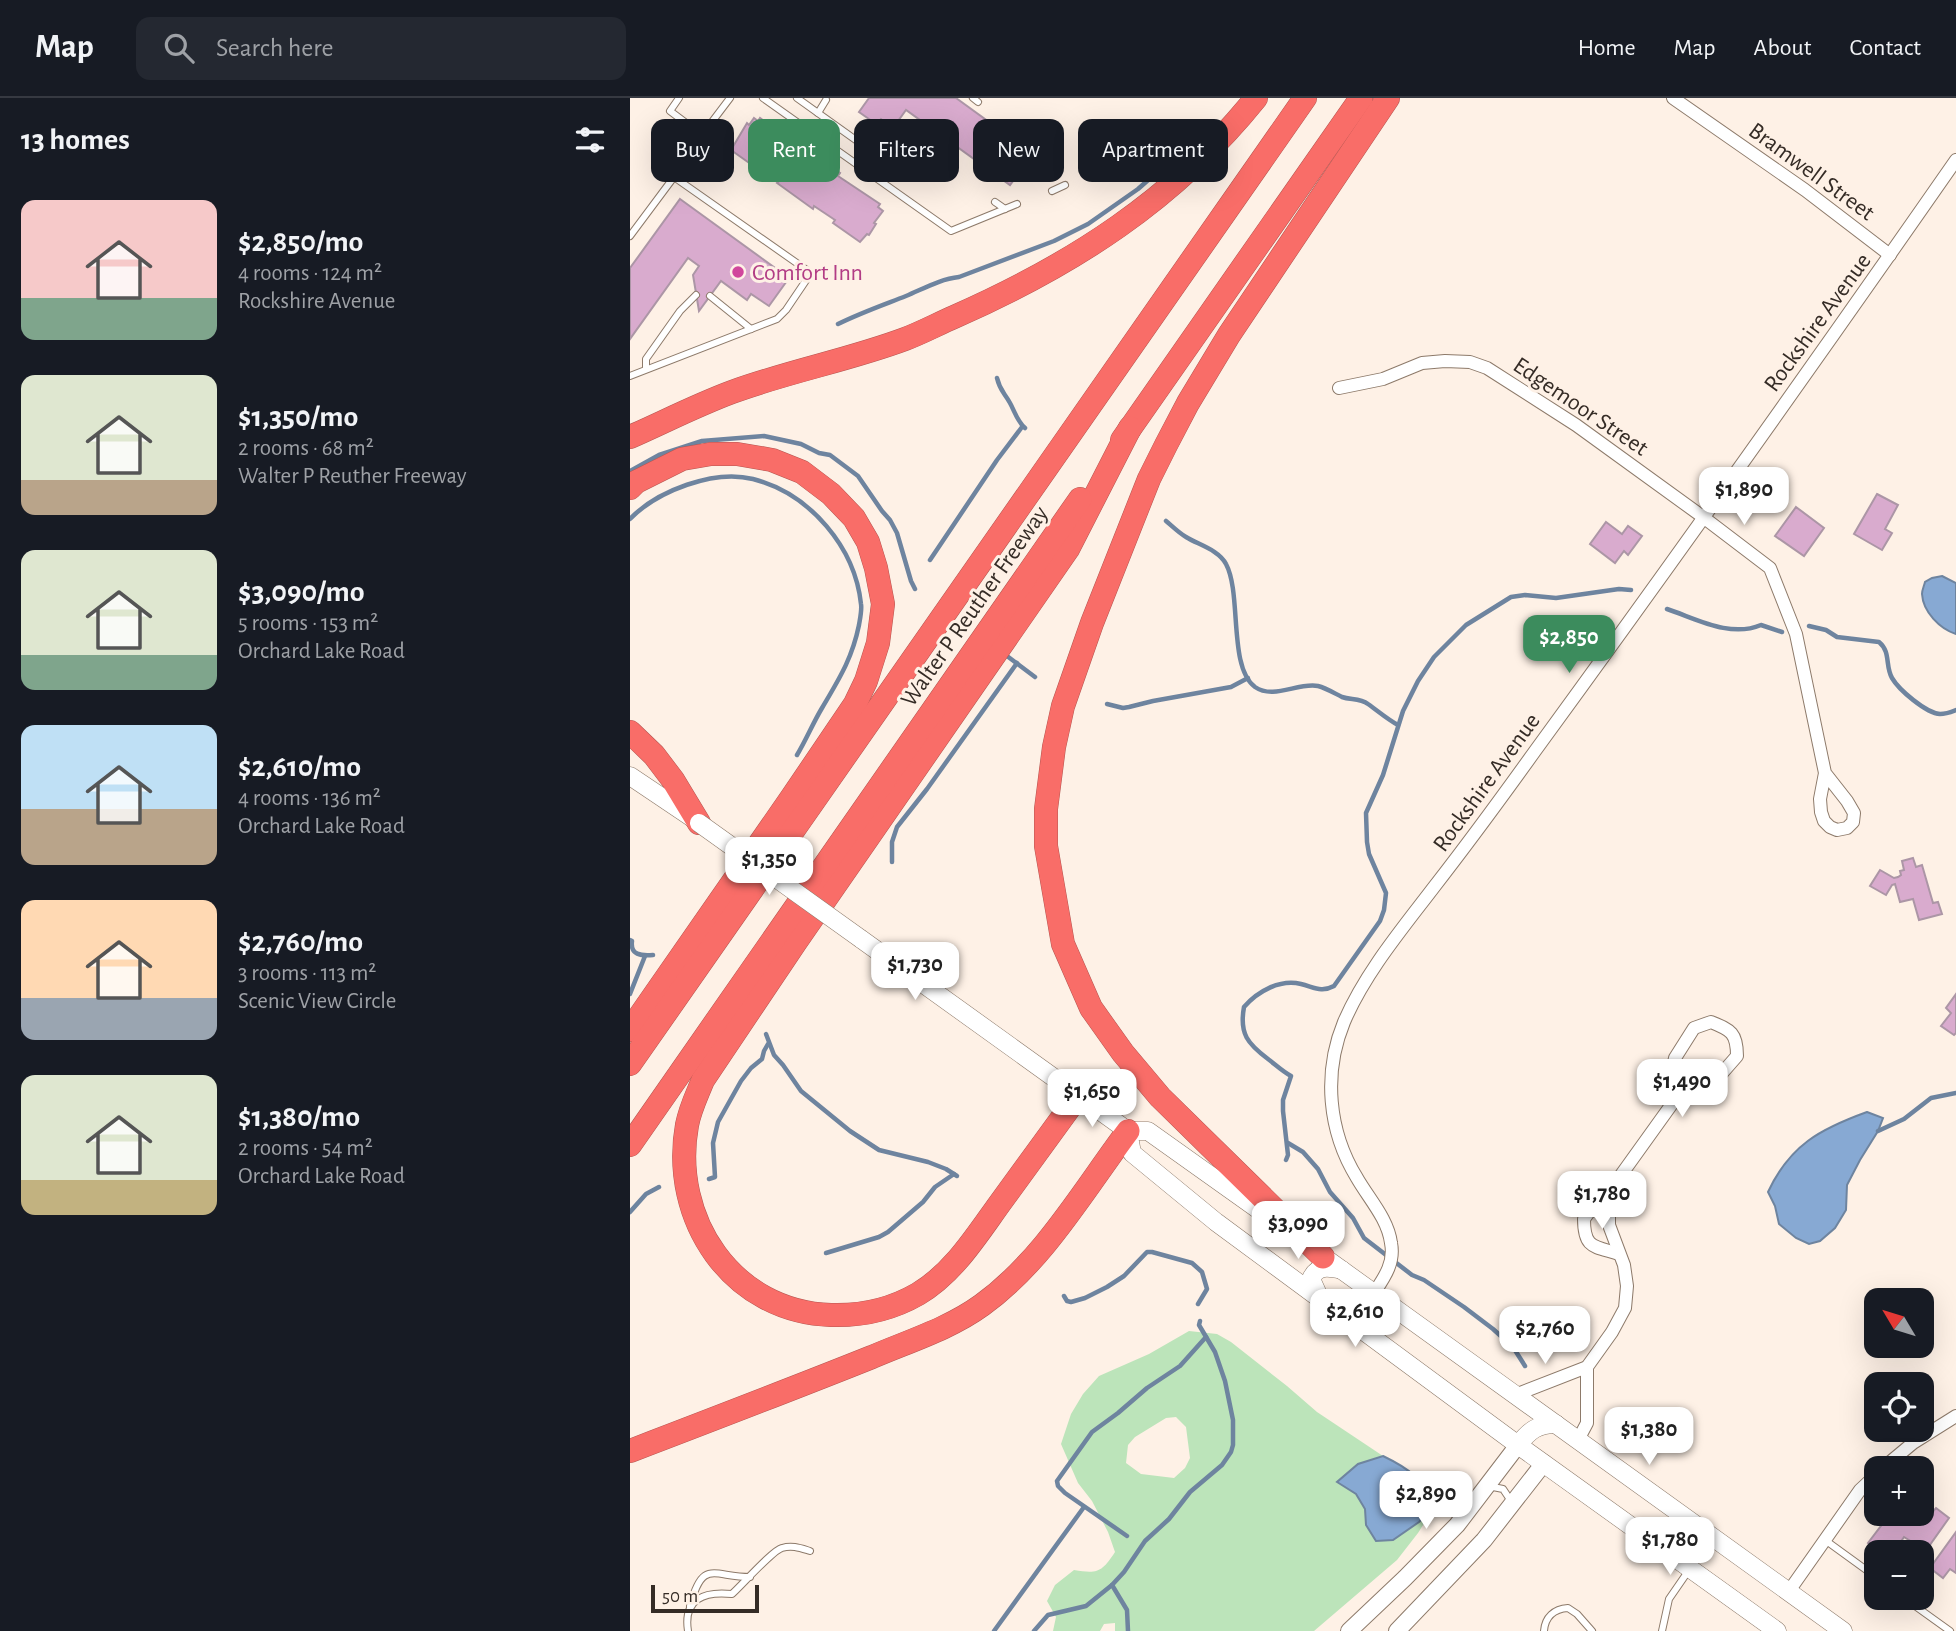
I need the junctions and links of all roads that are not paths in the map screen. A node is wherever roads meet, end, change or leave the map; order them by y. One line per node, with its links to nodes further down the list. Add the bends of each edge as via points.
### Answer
1 (679, 98): 2 (lane, via 670,111 702,135)
2 (730, 98)
3 (763, 98): 18 (lane, via 951,231)
4 (797, 98): 11 (lane)
5 (1256, 98): 28 (highway, via 1215,145 1156,198 1092,246 1043,274 905,339 733,392)
6 (1305, 98): 36 (highway, Walter P Reuther Freeway)
7 (1361, 98): 27 (highway, Walter P Reuther Freeway)
8 (1388, 98): 43 (highway, via 1229,335 1149,479 1063,706 1046,808 1046,846 1063,944 1091,1008 1160,1097)
9 (1673, 98): 20 (street, Bramwell Street)
10 (827, 100): 11 (lane)
11 (818, 113): 12 (lane)
12 (854, 139)
13 (1956, 160): 20 (street, Rockshire Avenue)
14 (1065, 185): 15 (lane)
15 (1052, 191)
16 (995, 202): 18 (lane)
17 (1017, 204): 18 (lane)
18 (1005, 209)
19 (630, 236): 23 (lane, via 674,177 811,273 777,319)
20 (1891, 255): 30 (street, Rockshire Avenue)
21 (696, 295): 24 (lane, via 646,359)
22 (710, 296): 23 (lane)
23 (751, 329): 24 (lane)
24 (646, 369): 25 (lane)
25 (630, 376)
26 (1339, 388): 30 (street, Edgemoor Street, via 1383,379 1422,363 1470,362 1488,368)
27 (1130, 428): 38 (highway, via 1068,549 703,1080 687,1124 685,1168 690,1202 703,1237 718,1258 759,1294 807,1313 881,1310 918,1294 953,1265); 40 (highway, Walter P Reuther Freeway)
28 (630, 437)
29 (630, 488): 35 (highway, via 682,459 711,454 772,460 802,472 853,518 867,542 883,604 878,643 855,704)
30 (1703, 517): 32 (street, Edgemoor Street, via 1770,568 1796,634); 44 (street, Rockshire Avenue, via 1387,950 1344,1023 1331,1070 1333,1115 1350,1165 1383,1219 1392,1245 1387,1273)
31 (630, 732): 34 (highway, via 667,772)
32 (1825, 773)
33 (630, 776): 34 (main road)
34 (699, 823): 38 (main road, bridge)
35 (630, 1030)
36 (630, 1064)
37 (1682, 1090): 37 (street, via 1695,1094 1709,1088 1737,1056 1737,1042 1729,1029 1710,1022 1694,1028 1675,1058 1671,1075); 41 (street, via 1616,1182)
38 (1078, 1096): 39 (main road)
39 (1128, 1131): 43 (main road, via 1148,1131); 45 (main road, via 1132,1153); 52 (highway, via 1021,1272 981,1306 933,1332)
40 (630, 1145)
41 (1609, 1203): 42 (street, via 1609,1225); 42 (street, via 1592,1208 1584,1219 1584,1234 1591,1245)
42 (1619, 1254): 46 (street, via 1627,1286 1625,1308)
43 (1333, 1263): 44 (main road); 45 (main road, via 1314,1272 1311,1279)
44 (1374, 1293): 47 (main road)
45 (1320, 1299): 51 (main road)
46 (1587, 1367): 47 (street); 50 (street, via 1587,1423)
47 (1515, 1395): 49 (main road)
48 (1956, 1416): 53 (street)
49 (1556, 1424): 50 (main road); 51 (main road, via 1535,1427)
50 (1578, 1440): 63 (main road)
51 (1518, 1445): 54 (main road); 56 (street)
52 (630, 1451)
53 (1897, 1456)
54 (1544, 1463): 57 (street); 60 (main road)
55 (1864, 1486): 58 (street)
56 (1484, 1491): 57 (lane, via 1503,1489 1509,1498); 67 (street, via 1437,1546)
57 (1508, 1508): 68 (street, via 1462,1565)
58 (1825, 1540): 61 (lane); 63 (street)
59 (810, 1551): 62 (lane, via 780,1548)
60 (1690, 1568): 71 (lane, via 1669,1599); 72 (main road)
61 (1864, 1568)
62 (750, 1577): 64 (lane, via 732,1594 702,1596); 64 (lane, via 710,1572 694,1590)
63 (1789, 1591): 73 (main road)
64 (690, 1608): 66 (lane)
65 (1921, 1610): 74 (lane)
66 (688, 1631)
67 (1349, 1631)
68 (1397, 1631)
69 (1545, 1631): 70 (lane, via 1553,1611 1568,1608)
70 (1592, 1631)
71 (1662, 1631)
72 (1777, 1631)
73 (1843, 1631)
74 (1950, 1631)

